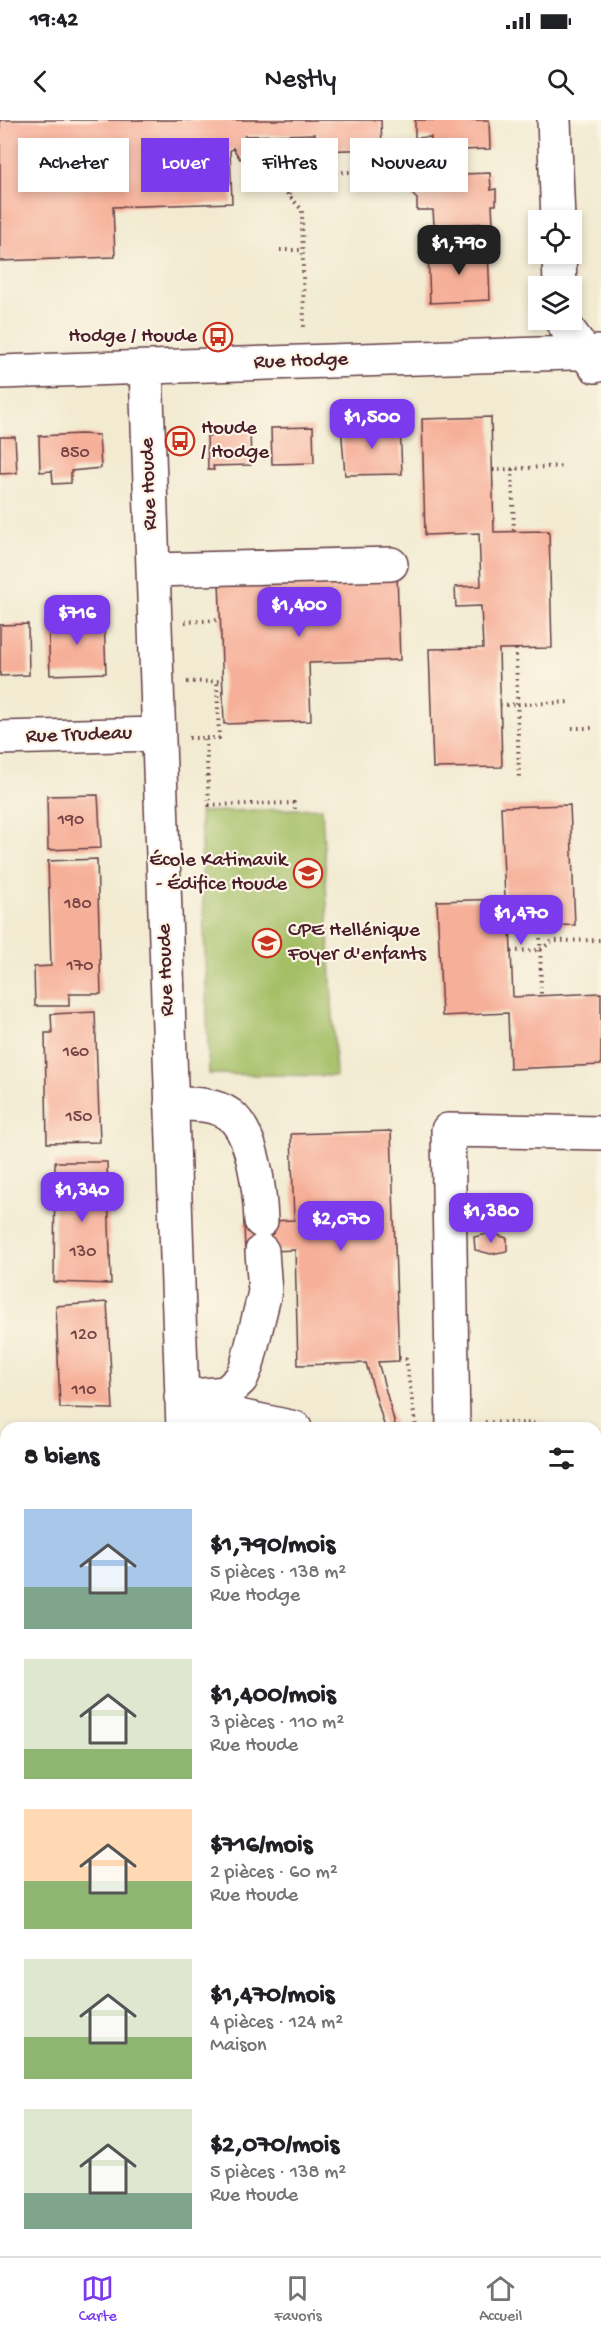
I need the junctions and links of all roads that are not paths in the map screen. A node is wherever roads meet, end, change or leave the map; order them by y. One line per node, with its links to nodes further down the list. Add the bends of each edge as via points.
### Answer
1 (554, 120): 2 (main road)
2 (558, 210)
3 (570, 330): 4 (main road)
4 (596, 359): 5 (main road, Rue Hodge)
5 (146, 368): 6 (main road, Rue Hodge); 8 (main road, Rue Houde)
6 (0, 372)
7 (391, 564): 8 (main road)
8 (153, 570): 9 (main road, Rue Houde)
9 (173, 736): 10 (main road, Rue Trudeau); 11 (main road, Rue Houde)
10 (0, 738)
11 (171, 1104): 13 (main road, Rue Houde); 13 (main road, via 211,1107 229,1114 238,1124 259,1180 265,1292 244,1374 226,1393)
12 (601, 1133): 15 (main road, via 448,1130)
13 (182, 1413): 14 (main road)
14 (266, 1422)
15 (465, 1422)

